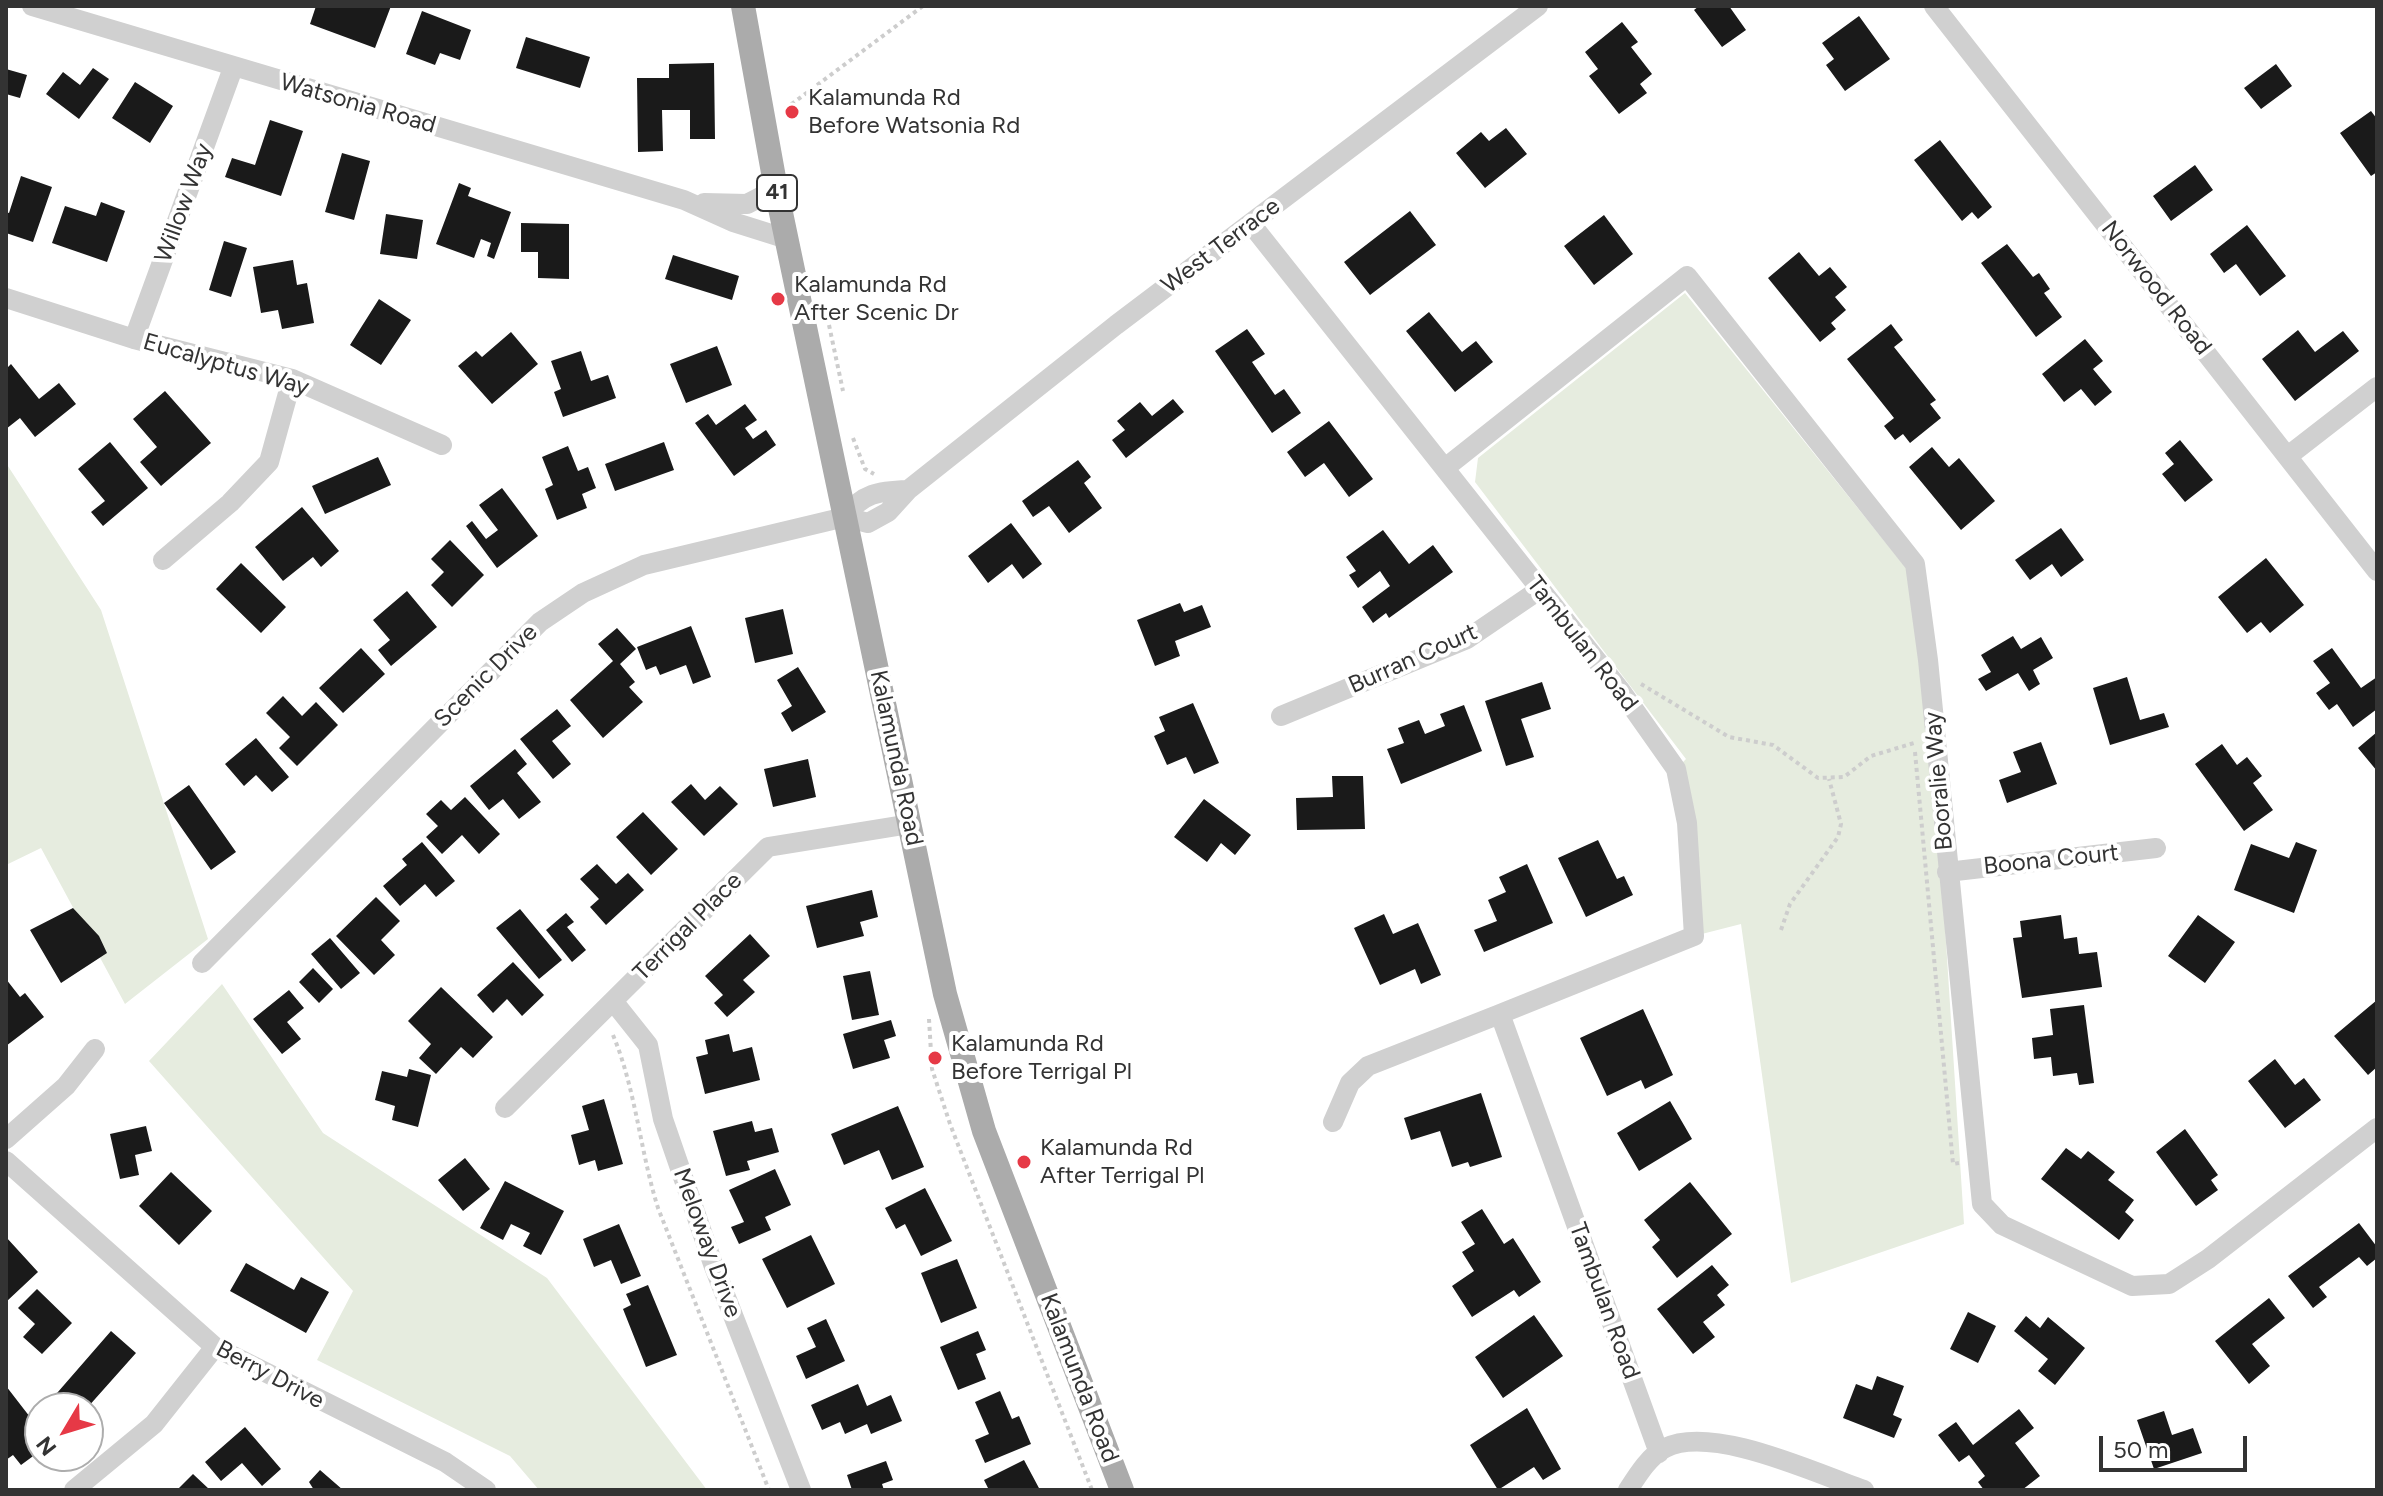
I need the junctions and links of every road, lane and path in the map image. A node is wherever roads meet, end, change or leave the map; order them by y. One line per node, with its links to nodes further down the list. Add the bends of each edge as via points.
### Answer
1 (32, 6): 6 (street, Watsonia Road)
2 (743, 6): 8 (main road, Kalamunda Road / 41)
3 (923, 6): 7 (path, via 784,107)
4 (1538, 6): 10 (street, West Terrace)
5 (1934, 6): 20 (street, Norwood Road)
6 (233, 68): 9 (street, Watsonia Road); 14 (street, Willow Way)
7 (787, 122)
8 (776, 189): 9 (street, Watsonia Road, via 747,204); 11 (main road, Kalamunda Road / 41)
9 (684, 200): 11 (street, Watsonia Road)
10 (1251, 224): 21 (street, Tambulan Road); 23 (street, West Terrace, via 908,490 858,499)
11 (787, 239): 23 (main road, Kalamunda Road / 41)
12 (6, 298): 14 (street, Eucalyptus Way)
13 (827, 319): 17 (path)
14 (134, 339): 15 (street, Eucalyptus Way)
15 (292, 379): 19 (street, Eucalyptus Way); 24 (street, via 269,462)
16 (2377, 387): 20 (street)
17 (844, 395)
18 (850, 425): 22 (path, via 865,469)
19 (442, 445)
20 (2288, 456): 25 (street, Norwood Road)
21 (1445, 468): 26 (street, Tambulan Road); 34 (street, Booralie Way, via 1687,276 1915,564)
22 (880, 478)
23 (845, 517): 32 (main road, Kalamunda Road / 41); 36 (street, Scenic Drive, via 644,565 583,593 540,622)
24 (163, 560)
25 (2377, 571)
26 (1539, 590): 28 (street, Burran Court, via 1467,639); 38 (street, Tambulan Road, via 1676,769 1687,823 1694,936)
27 (1638, 683): 31 (path, via 1729,737 1773,745 1810,774)
28 (1281, 716)
29 (1913, 729): 30 (path)
30 (1914, 743): 31 (path, via 1871,756 1844,777); 45 (path, via 1953,1164)
31 (1829, 779): 35 (path, via 1841,824 1838,837 1790,904)
32 (910, 824): 37 (street, Terrigal Place, via 768,847); 52 (main road, Kalamunda Road / 41, via 945,994 984,1131)
33 (2156, 848): 34 (street, Boona Court)
34 (1947, 872): 45 (street, Booralie Way)
35 (1781, 930)
36 (202, 963)
37 (608, 1006): 40 (street, Terrigal Place); 50 (path, via 658,1208); 51 (street, Meloway Drive, via 648,1045 663,1119)
38 (1500, 1014): 41 (street, Tambulan Road, via 1368,1066 1350,1083); 47 (street, Tambulan Road)
39 (95, 1049): 43 (street, via 66,1086)
40 (505, 1108)
41 (1333, 1122)
42 (2377, 1128): 45 (street, Booralie Way, via 2169,1284 2132,1286 2002,1225 1982,1204)
43 (6, 1139)
44 (6, 1161): 46 (street, Berry Drive)
45 (1977, 1162)
46 (215, 1347): 48 (street, via 154,1424); 49 (street, Berry Drive, via 445,1462)
47 (1659, 1453): 53 (street); 54 (street, via 1691,1442 1724,1443)
48 (74, 1490)
49 (486, 1490)
50 (769, 1490)
51 (801, 1490)
52 (1122, 1490)
53 (1628, 1490)
54 (1864, 1490)

